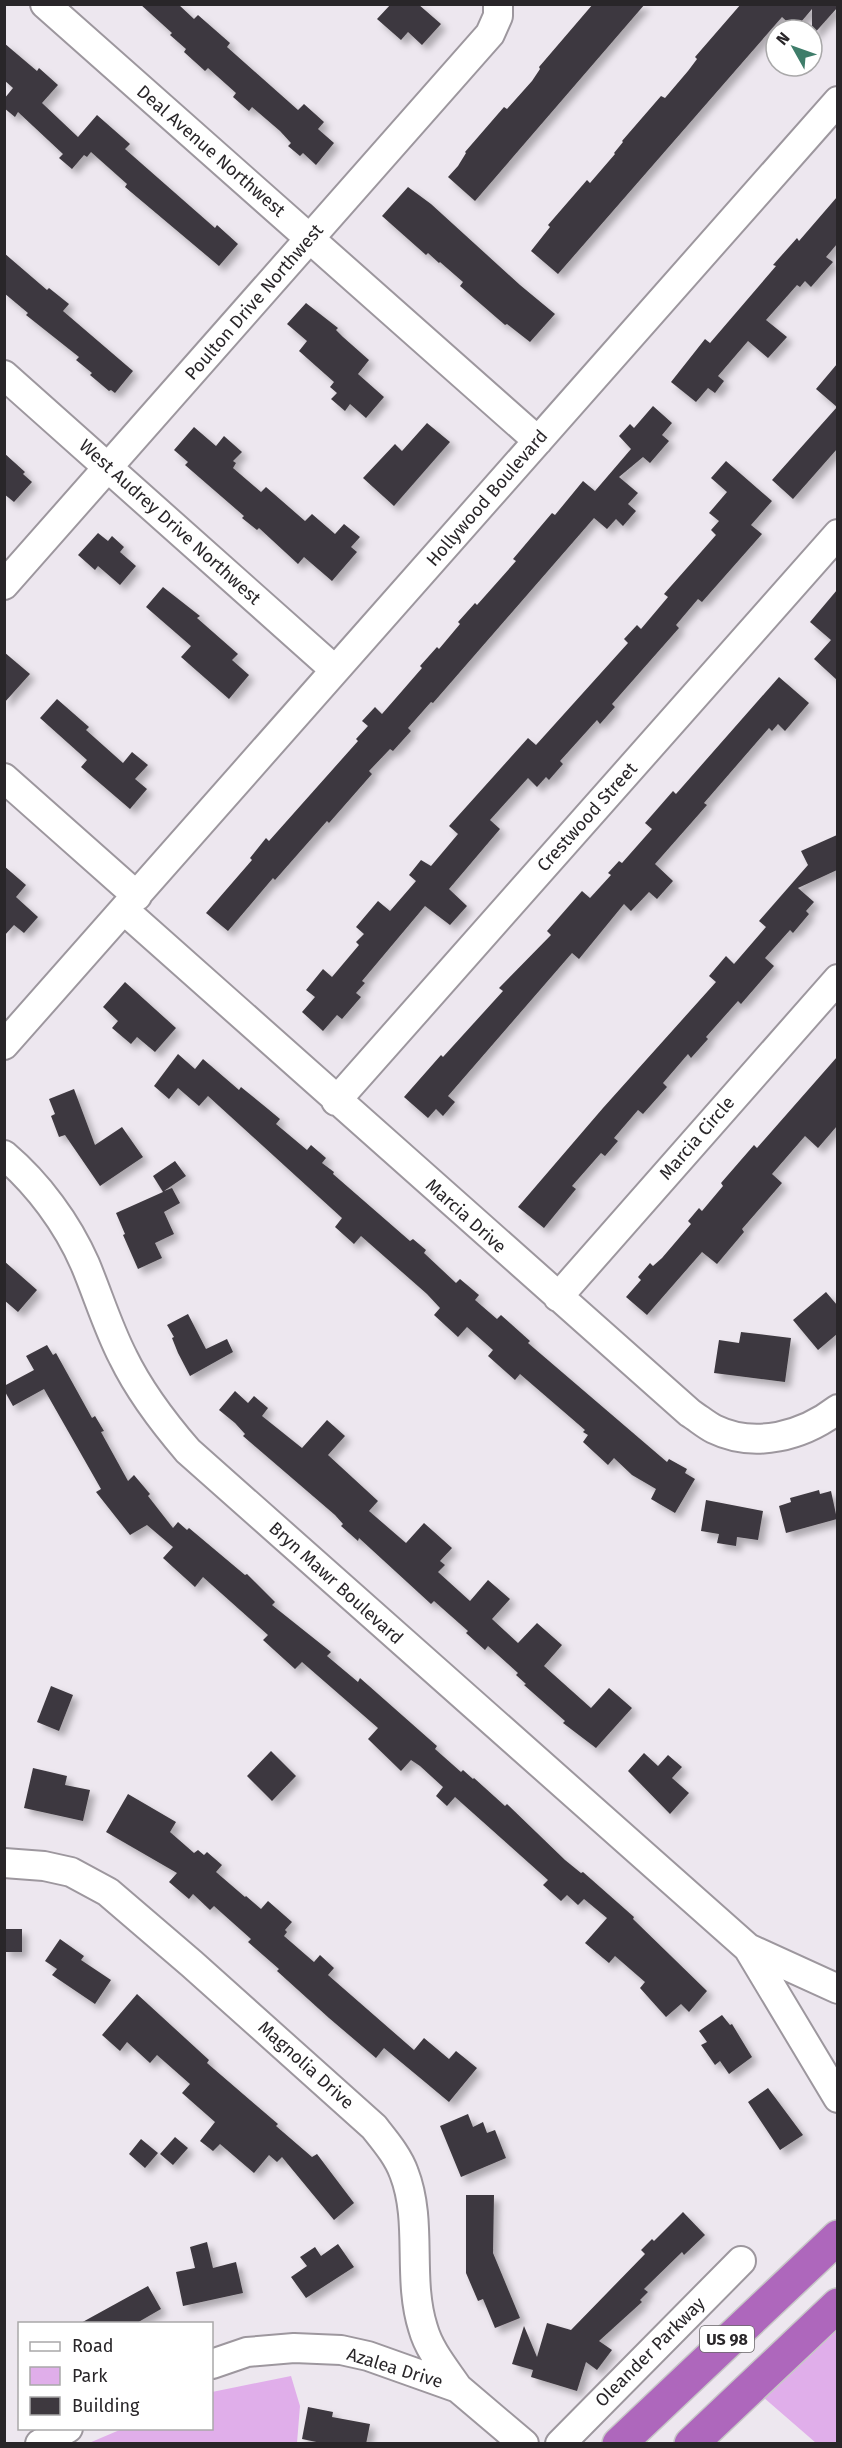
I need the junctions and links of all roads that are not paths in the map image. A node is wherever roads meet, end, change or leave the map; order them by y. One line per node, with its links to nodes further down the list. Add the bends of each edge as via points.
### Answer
1 (45, 4): 4 (street, Deal Avenue Northwest)
2 (501, 8): 4 (street, Poulton Drive Northwest, via 490,34)
3 (837, 101): 6 (street, Hollywood Boulevard)
4 (310, 238): 6 (street, Deal Avenue Northwest); 7 (street, Poulton Drive Northwest)
5 (4, 375): 7 (street, West Audrey Drive Northwest)
6 (538, 441): 10 (street, Hollywood Boulevard)
7 (109, 467): 9 (street, Poulton Drive Northwest); 10 (street, West Audrey Drive Northwest)
8 (837, 534): 15 (street, Crestwood Street)
9 (4, 585)
10 (335, 670): 12 (street, Hollywood Boulevard)
11 (4, 778): 12 (street, Marcia Drive)
12 (130, 903): 14 (street, Hollywood Boulevard); 15 (street, Marcia Drive)
13 (837, 979): 17 (street, Marcia Circle)
14 (4, 1045)
15 (336, 1101): 17 (street, Marcia Drive)
16 (4, 1155): 20 (street, Bryn Mawr Boulevard, via 23,1171 70,1233 122,1356 153,1408 188,1451)
17 (558, 1297): 18 (street, Marcia Drive, via 690,1413 714,1429 749,1438 772,1438 816,1424)
18 (837, 1409)
19 (4, 1863): 27 (street, Magnolia Drive, via 71,1872 108,1892 374,2127 405,2173 423,2328)
20 (748, 1948): 21 (street, Bryn Mawr Boulevard); 22 (street, Bryn Mawr Boulevard)
21 (837, 1989)
22 (837, 2098)
23 (837, 2237): 32 (highway, US 98)
24 (741, 2261): 31 (street, Oleander Parkway)
25 (837, 2305): 33 (highway, US 98)
26 (213, 2364): 27 (street, Azalea Drive, via 247,2352 341,2350)
27 (458, 2388): 30 (street, Azalea Drive)
28 (64, 2430): 29 (street)
29 (40, 2444)
30 (524, 2444)
31 (560, 2444)
32 (619, 2444)
33 (692, 2444)

